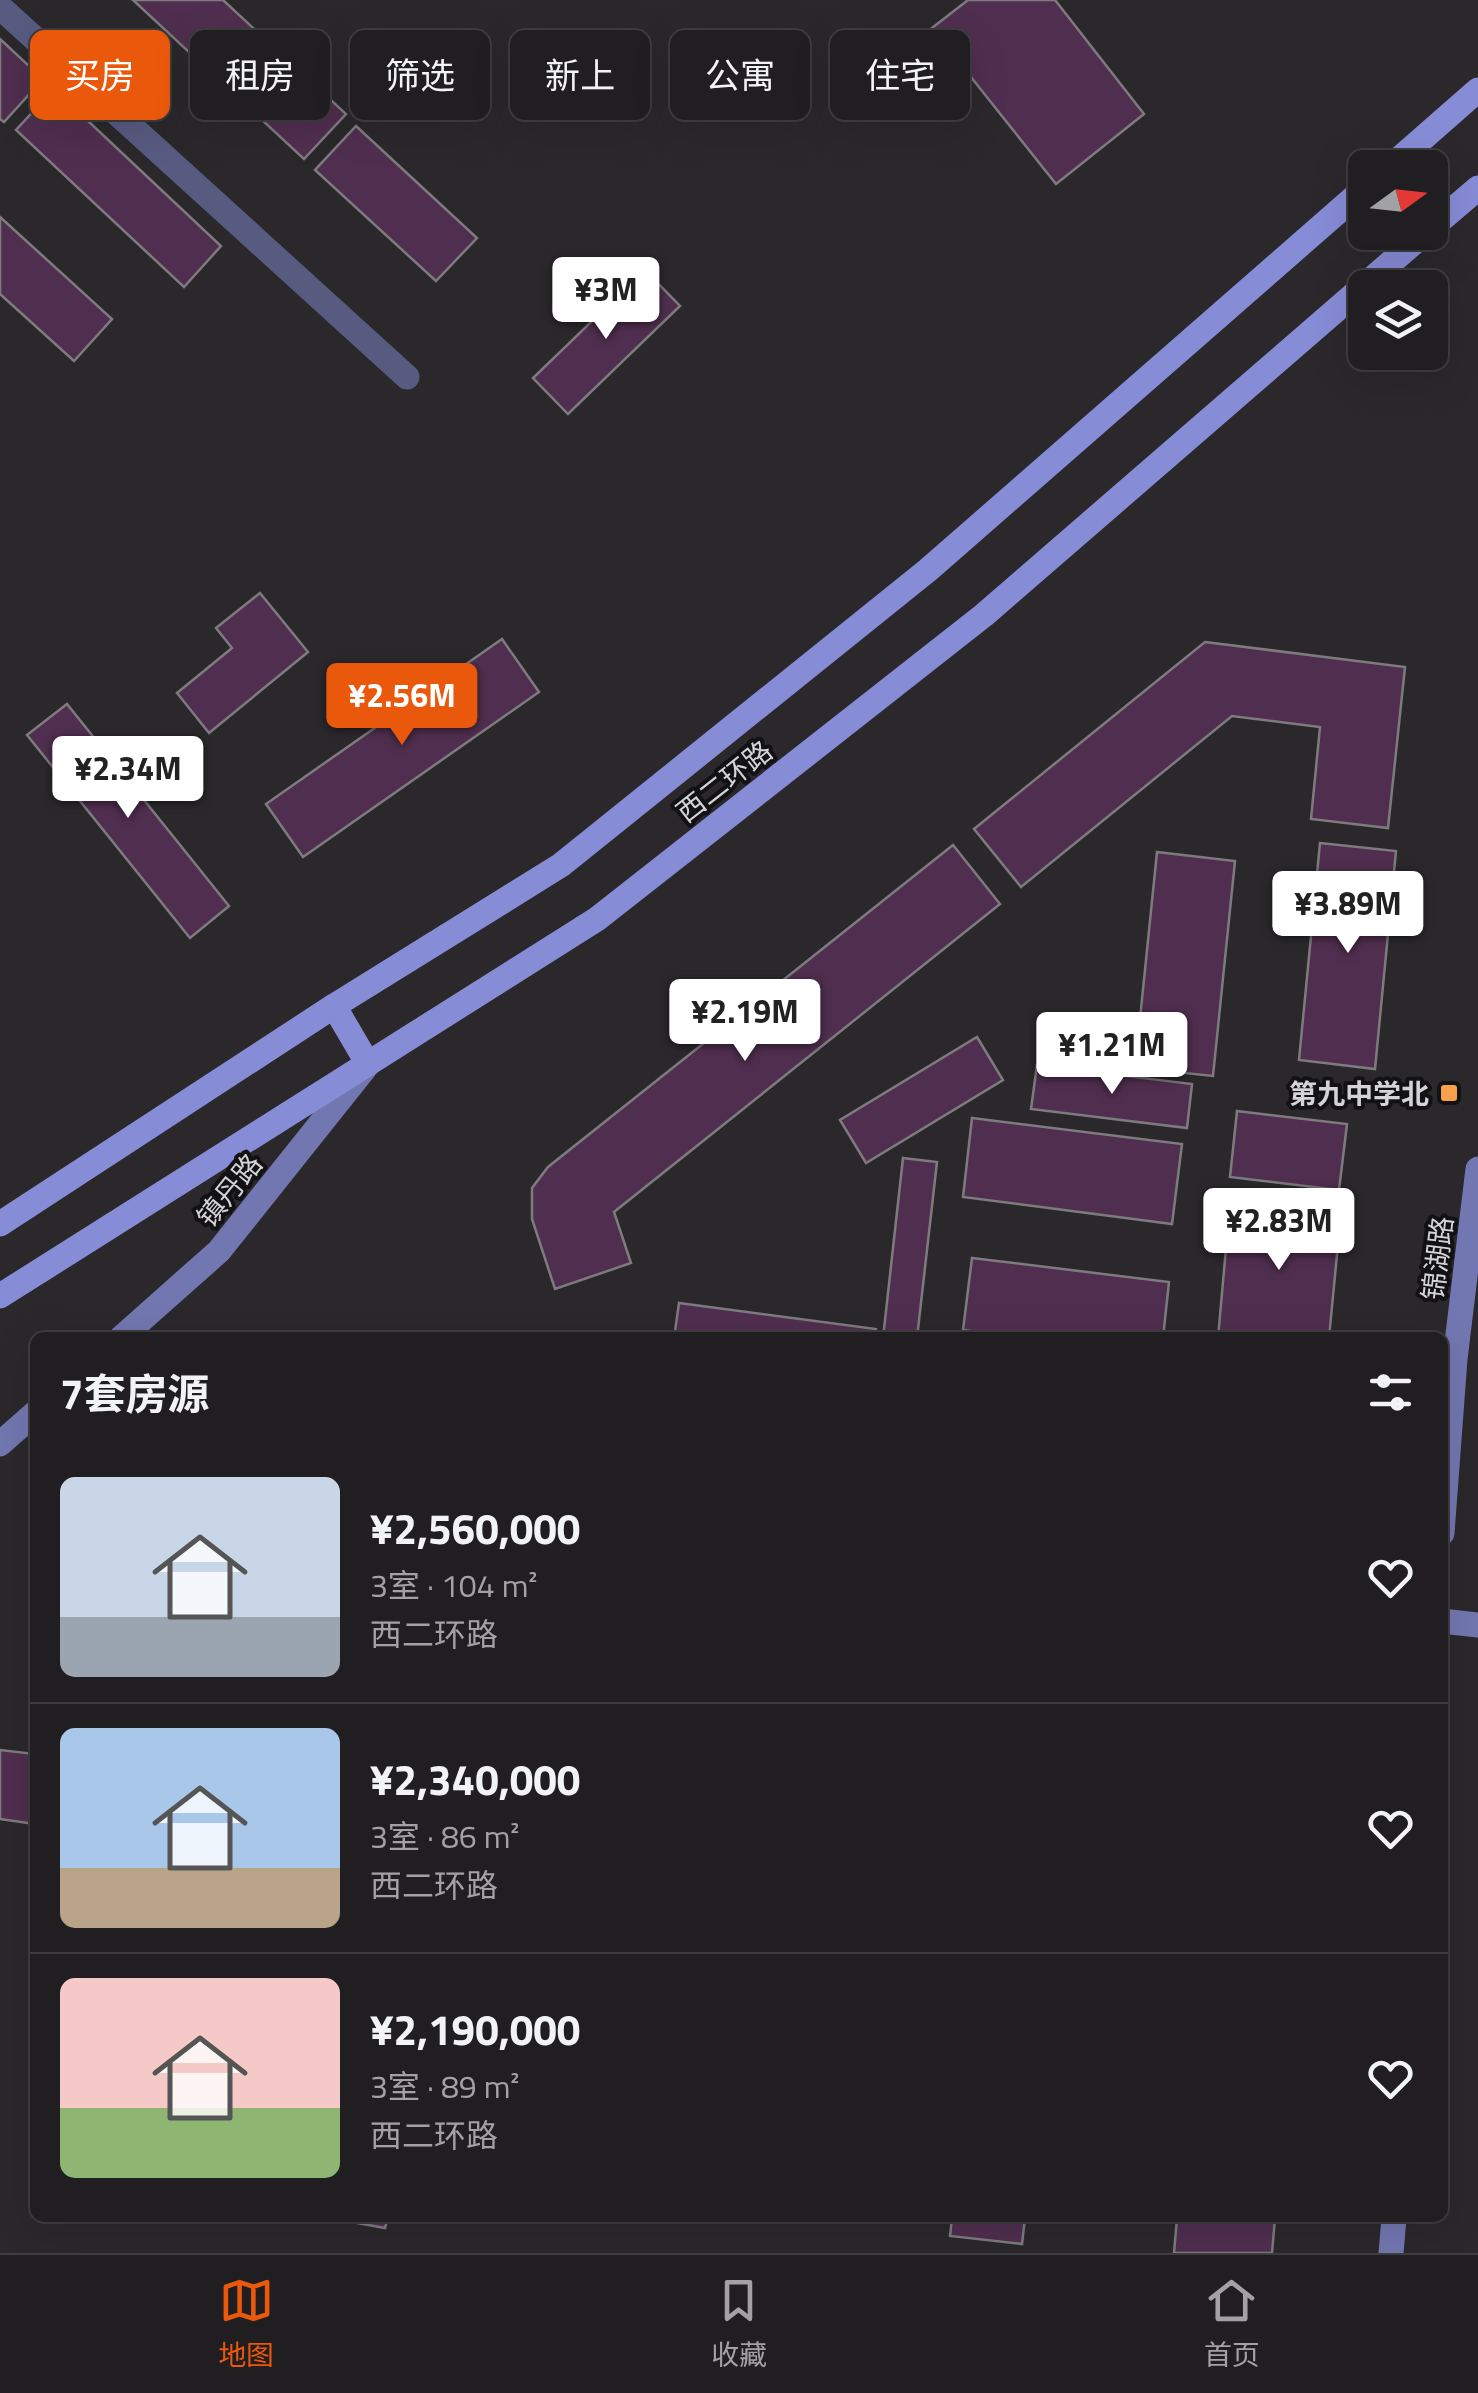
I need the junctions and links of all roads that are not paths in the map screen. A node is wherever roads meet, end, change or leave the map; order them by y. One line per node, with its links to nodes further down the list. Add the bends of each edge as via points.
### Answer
1 (0, 7): 8 (street)
2 (1478, 90): 3 (main road)
3 (1410, 150)
4 (1478, 188): 6 (main road, 西二环路)
5 (1348, 203): 9 (main road, 西二环路, via 928,570 562,864)
6 (1448, 214)
7 (1406, 250): 10 (main road, 西二环路, via 984,614 598,919)
8 (407, 376)
9 (334, 1006): 10 (main road); 12 (main road, 西二环路)
10 (368, 1064): 13 (main road, 西二环路); 14 (street, 镇丹路, via 219,1251)
11 (1478, 1169): 17 (street, 锦湖路)
12 (0, 1224)
13 (0, 1296)
14 (128, 1332)
15 (30, 1421): 16 (street)
16 (0, 1444)
17 (1448, 1453)
18 (1448, 1622): 19 (street)
19 (1478, 1625)
20 (1394, 2222): 21 (street)
21 (1391, 2253)

